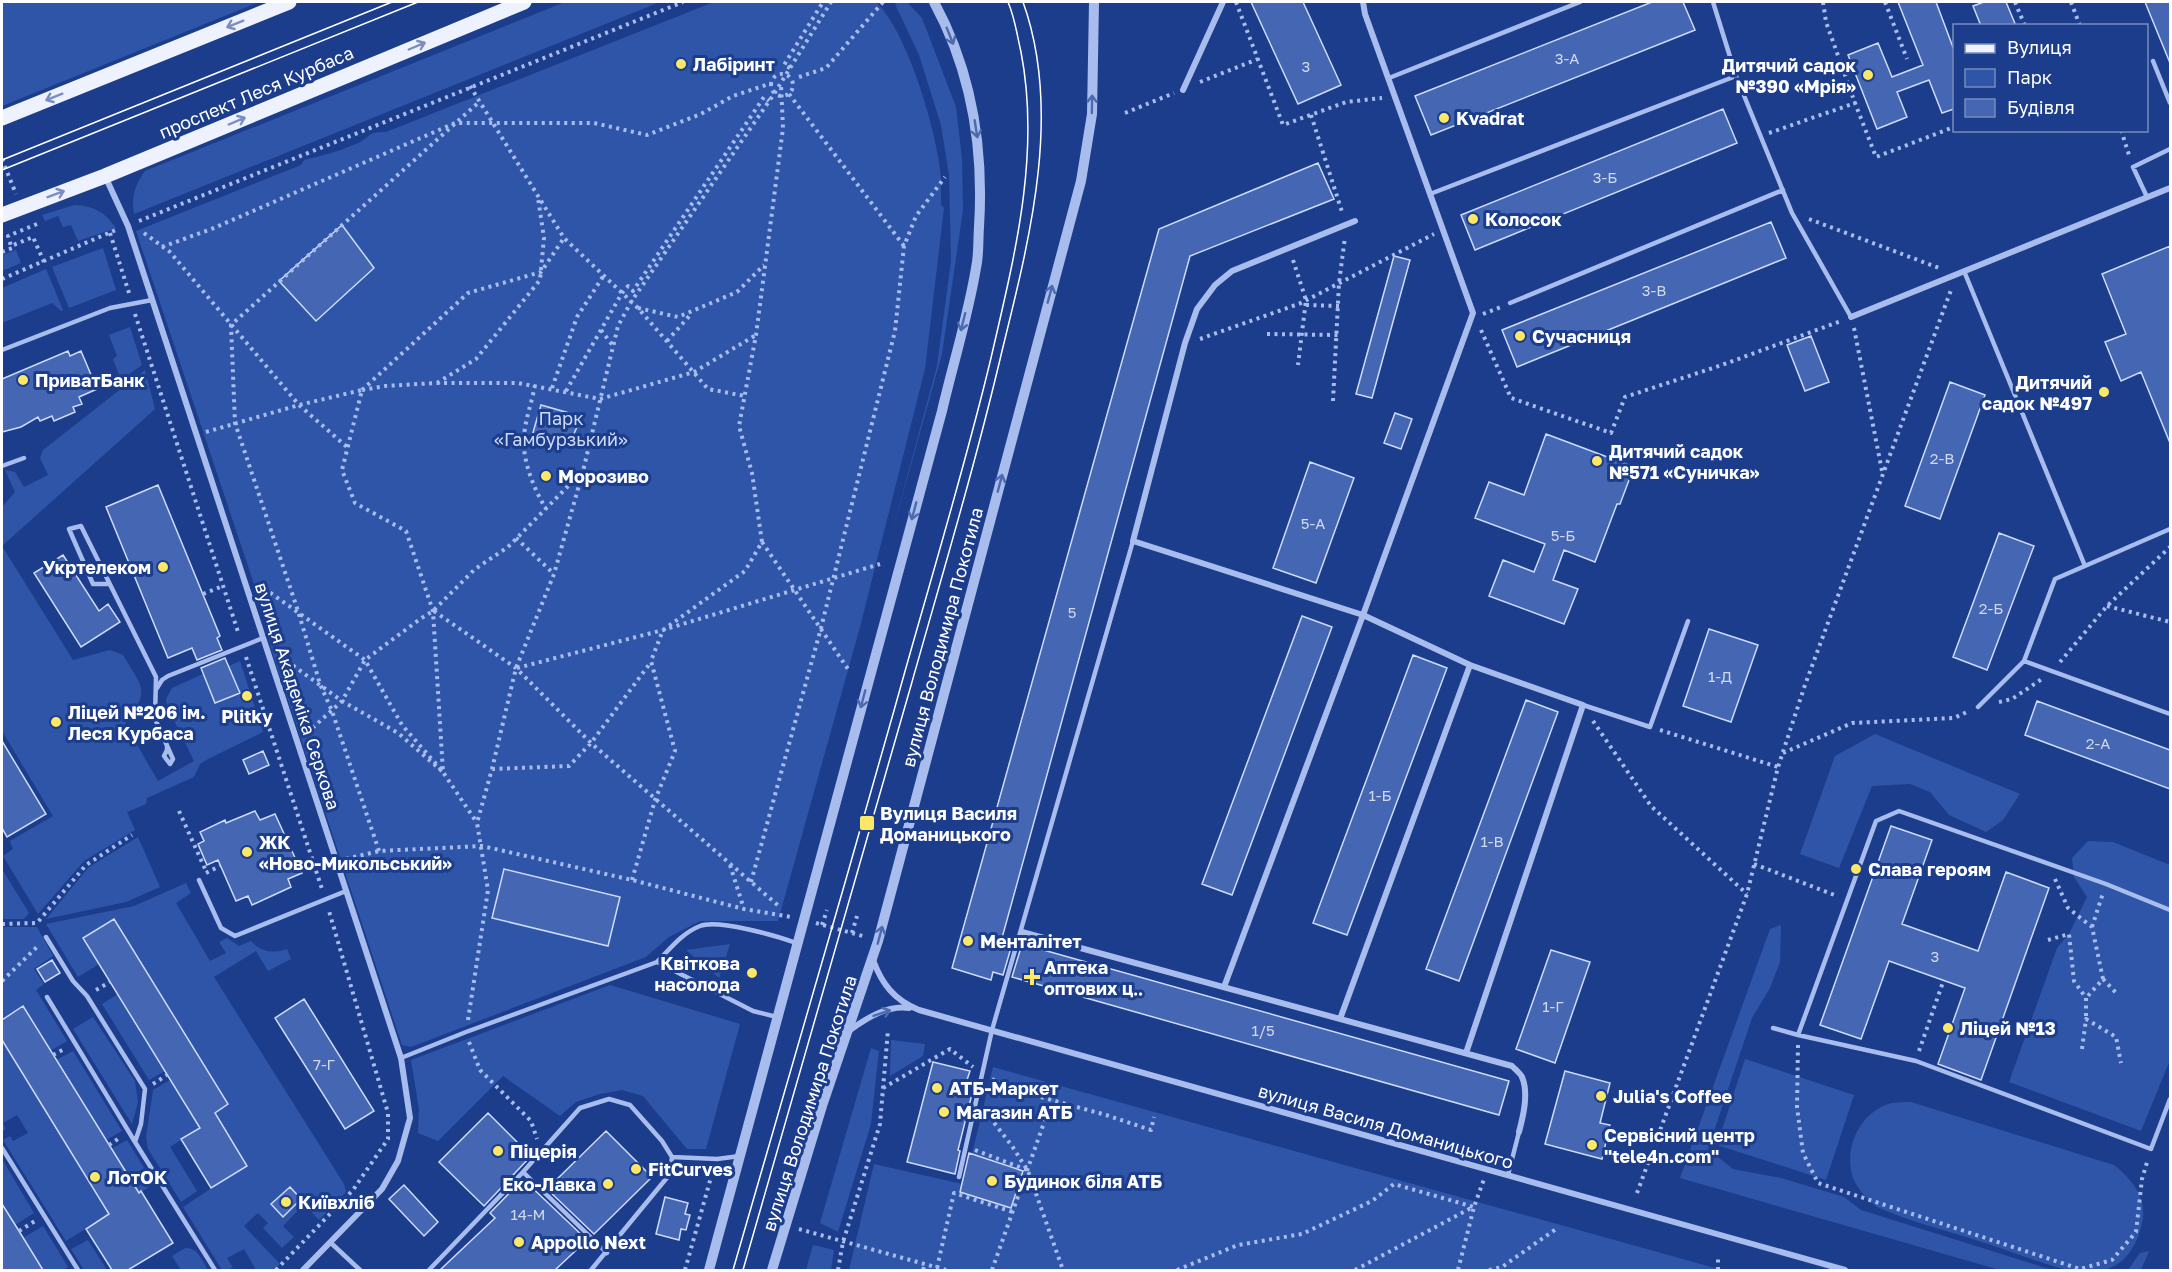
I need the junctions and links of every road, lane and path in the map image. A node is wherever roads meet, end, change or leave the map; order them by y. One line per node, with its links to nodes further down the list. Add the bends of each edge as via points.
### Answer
1 (289, 2): 41 (main road, one-way to 41)
2 (524, 2): 49 (main road, проспект Леся Курбаса, one-way to 2)
3 (683, 2): 30 (path)
4 (823, 2): 22 (path, via 784,65)
5 (831, 2): 22 (path)
6 (884, 2): 25 (path, via 826,68)
7 (934, 2): 188 (street, one-way to 188, via 964,72 972,102 981,192 976,267 942,411)
8 (1094, 2): 197 (street, вулиця Володимира Покотила, one-way to 8, via 1081,181 1092,114)
9 (1223, 2): 31 (street)
10 (1236, 2): 40 (path, via 1283,125)
11 (1363, 2): 26 (street)
12 (1580, 2): 26 (lane)
13 (1713, 2): 24 (lane)
14 (1823, 2): 38 (path, via 1826,22)
15 (1885, 2): 20 (path)
16 (2015, 2): 18 (path)
17 (2071, 2): 19 (path)
18 (2024, 24)
19 (2079, 24)
20 (1907, 59)
21 (2153, 61): 39 (lane)
22 (790, 68): 23 (path)
23 (789, 76): 25 (path); 27 (path); 28 (path, via 775,76); 29 (path)
24 (1736, 76): 46 (lane); 53 (lane)
25 (800, 77): 27 (path)
26 (1389, 78): 35 (street)
27 (794, 83): 33 (path)
28 (769, 84): 32 (path); 43 (path, via 647,135 594,123)
29 (781, 84): 32 (path); 34 (path)
30 (470, 86): 37 (path); 58 (path)
31 (1182, 90)
32 (774, 93): 34 (path); 36 (path)
33 (789, 94): 34 (path); 67 (path)
34 (781, 96): 72 (path, via 783,128)
35 (1395, 97): 40 (path, via 1346,102); 53 (street)
36 (769, 101): 79 (path, via 764,97 633,291 628,286); 81 (path)
37 (479, 102): 42 (path); 43 (path)
38 (1855, 103): 44 (path, via 1876,157); 46 (path)
39 (2170, 103)
40 (1311, 115): 61 (path)
41 (2, 118)
42 (455, 123): 43 (path); 68 (path); 90 (path)
43 (492, 123): 54 (path)
44 (1953, 127)
45 (2122, 132): 48 (path)
46 (1760, 136): 52 (lane)
47 (2170, 149): 48 (lane)
48 (2133, 167): 55 (lane)
49 (105, 176): 57 (main road, проспект Леся Курбаса, one-way to 49); 62 (street, вулиця Академіка Сєркова)
50 (945, 177): 67 (path, via 916,216)
51 (2170, 188): 55 (street)
52 (1783, 190): 56 (lane); 83 (lane)
53 (1430, 194): 63 (street)
54 (538, 197): 65 (path); 74 (path, via 544,238)
55 (2147, 197): 73 (street)
56 (1792, 213): 76 (path); 89 (lane)
57 (2, 215)
58 (140, 221): 62 (path); 68 (path, via 145,235)
59 (1355, 221): 61 (street)
60 (37, 224): 66 (path, via 8,236 12,246)
61 (1346, 225): 69 (street); 78 (path)
62 (128, 226): 64 (path); 80 (street, вулиця Академіка Сєркова)
63 (1443, 229): 78 (path); 88 (street)
64 (110, 233): 71 (path); 84 (path)
65 (564, 238): 74 (path); 75 (path)
66 (34, 239): 70 (path); 71 (path)
67 (904, 246): 127 (path, via 895,331)
68 (162, 247): 90 (path)
69 (1289, 248): 82 (path); 97 (street, via 1232,271 1215,285 1197,309)
70 (2, 252)
71 (44, 262): 77 (path)
72 (765, 264): 87 (path, via 737,292); 94 (path)
73 (1964, 271): 76 (street); 124 (lane)
74 (540, 272): 102 (path, via 540,280 476,359); 105 (path, via 468,293)
75 (603, 275): 79 (path); 104 (path, via 577,317)
76 (1956, 275): 89 (street); 117 (path)
77 (2, 280)
78 (1339, 283): 82 (path); 85 (path)
79 (622, 293): 81 (path); 91 (path)
80 (152, 300): 84 (lane); 112 (street, вулиця Академіка Сєркова)
81 (631, 302): 86 (path); 98 (path)
82 (1306, 302): 85 (path); 93 (path); 97 (path)
83 (1510, 303): 88 (path)
84 (132, 304): 99 (lane, via 110,308); 129 (path)
85 (1339, 306): 95 (path)
86 (638, 308): 87 (path, via 678,317); 96 (path)
87 (694, 310): 96 (path)
88 (1474, 315): 89 (path, via 1511,398 1611,433 1625,397); 135 (street)
89 (1851, 317): 117 (path)
90 (231, 325): 110 (path); 111 (path)
91 (601, 330): 98 (path); 106 (path)
92 (1267, 333): 93 (path)
93 (1302, 334): 95 (path); 100 (path)
94 (756, 335): 101 (path); 107 (path)
95 (1338, 335): 109 (path)
96 (666, 341): 101 (path)
97 (1185, 343): 121 (street)
98 (613, 346): 108 (path)
99 (2, 350)
100 (1298, 365)
101 (694, 372): 107 (path, via 708,389); 108 (path)
102 (436, 384): 103 (path); 105 (path)
103 (535, 386): 104 (path); 118 (path, via 524,436 525,456)
104 (552, 388): 106 (path)
105 (362, 390): 110 (path); 113 (path)
106 (566, 391): 108 (path)
107 (745, 396): 122 (path, via 739,426 752,473)
108 (600, 399): 116 (path)
109 (1333, 401)
110 (298, 405): 111 (path); 113 (path)
111 (235, 423): 112 (path); 133 (path)
112 (196, 435): 125 (street, вулиця Академіка Сєркова)
113 (347, 447): 134 (path, via 342,470 355,504 406,531)
114 (24, 458): 115 (lane)
115 (2, 466)
116 (582, 471): 118 (path); 126 (path)
117 (1883, 474): 163 (path)
118 (546, 509): 120 (path)
119 (2170, 528): 124 (lane)
120 (516, 538): 126 (path); 134 (path, via 475,569)
121 (1133, 541): 135 (street); 193 (lane)
122 (762, 542): 130 (path); 139 (path, via 745,571)
123 (880, 564): 127 (path)
124 (2085, 566): 144 (lane, via 2055,579)
125 (241, 572): 133 (path); 140 (street, вулиця Академіка Сєркова)
126 (554, 573): 146 (path)
127 (833, 579): 130 (path); 138 (path)
128 (109, 584): 128 (lane, via 93,584 69,529 81,526); 148 (lane)
129 (223, 586): 131 (path); 141 (path)
130 (795, 590): 138 (path); 139 (path)
131 (203, 594)
132 (2107, 606): 137 (path)
133 (298, 611): 142 (path); 150 (path)
134 (433, 611): 142 (path); 146 (path); 165 (path)
135 (1363, 615): 145 (street); 204 (street)
136 (1688, 621): 158 (lane)
137 (2170, 622)
138 (821, 628): 147 (path); 177 (path)
139 (663, 630): 143 (path); 146 (path)
140 (263, 638): 141 (lane); 150 (path, via 272,651); 160 (street, вулиця Академіка Сєркова)
141 (242, 645): 149 (lane); 181 (path)
142 (365, 660): 152 (path); 157 (path)
143 (651, 661): 161 (path); 166 (path, via 675,751)
144 (2024, 661): 154 (lane); 156 (lane)
145 (1470, 665): 153 (street); 210 (street)
146 (516, 668): 161 (path); 164 (path)
147 (850, 672)
148 (156, 677): 149 (lane); 151 (lane)
149 (162, 680): 151 (lane)
150 (320, 684): 152 (path); 155 (path)
151 (156, 693): 162 (lane, via 155,719)
152 (342, 701): 155 (path); 159 (path)
153 (1583, 705): 158 (lane); 180 (path, via 1651,806); 219 (street)
154 (1978, 707)
155 (332, 711): 160 (path); 170 (path)
156 (2170, 714)
157 (402, 725): 159 (path); 165 (path)
158 (1650, 727): 163 (path)
159 (398, 733): 165 (path)
160 (297, 742): 171 (street, вулиця Академіка Сєркова)
161 (591, 743): 164 (path, via 569,766); 166 (path)
162 (167, 746)
163 (1778, 767): 174 (path)
164 (492, 770): 167 (path)
165 (443, 772): 167 (path)
166 (655, 800): 173 (path); 176 (path)
167 (477, 823): 169 (path)
168 (132, 835): 189 (path, via 86,865)
169 (482, 846): 170 (path); 176 (path); 216 (path, via 488,890)
170 (379, 851): 171 (path)
171 (336, 861): 179 (street, вулиця Академіка Сєркова)
172 (2047, 862): 178 (lane); 182 (lane, via 1899,811 1876,821); 192 (path, via 2068,908)
173 (729, 864): 177 (path); 184 (path)
174 (1754, 864): 180 (path); 182 (path)
175 (199, 880): 181 (lane, via 221,928 235,936)
176 (632, 880): 184 (path)
177 (750, 882): 183 (path)
178 (2106, 884): 186 (lane); 192 (path)
179 (346, 891): 181 (lane); 220 (street, вулиця Академіка Сєркова)
180 (1747, 894): 243 (path)
181 (325, 899): 258 (path, via 388,1113 388,1139 353,1190)
182 (1846, 900): 217 (lane)
183 (781, 908)
184 (744, 909): 188 (path)
185 (827, 910): 191 (path)
186 (2170, 910)
187 (857, 916): 194 (path)
188 (803, 919): 191 (path); 198 (street)
189 (37, 923): 190 (path); 195 (path)
190 (2, 924)
191 (822, 925): 194 (path)
192 (2092, 927): 201 (path)
193 (1022, 932): 204 (street); 215 (lane)
194 (852, 933): 197 (path)
195 (46, 937): 202 (path); 230 (lane, via 145,1089)
196 (2048, 940): 207 (path, via 2069,934 2074,981)
197 (878, 941): 199 (street, вулиця Володимира Покотила)
198 (796, 943): 200 (lane, via 772,934 701,925 679,939); 209 (street)
199 (873, 960): 208 (street, вулиця Василя Доманицького, via 886,987 906,1005); 213 (street, вулиця Володимира Покотила)
200 (657, 962): 209 (lane, via 753,1011); 216 (lane)
201 (2103, 979): 205 (path); 207 (path)
202 (2, 981)
203 (1943, 981): 221 (path)
204 (1224, 987): 210 (street)
205 (2118, 995)
206 (47, 997): 230 (lane)
207 (2086, 998): 211 (path)
208 (919, 1010): 213 (street, вулиця Василя Доманицького, one-way to 208, via 889,1010); 215 (street, вулиця Василя Доманицького)
209 (777, 1017): 235 (street)
210 (1340, 1019): 219 (street)
211 (2086, 1019): 218 (path); 222 (path, via 2116,1037)
212 (1773, 1028): 217 (lane)
213 (849, 1030): 247 (street, вулиця Володимира Покотила)
214 (888, 1030): 224 (path)
215 (992, 1030): 223 (lane); 238 (street, вулиця Василя Доманицького)
216 (466, 1032): 220 (lane); 234 (path, via 480,1070 531,1121)
217 (1798, 1035): 221 (lane); 233 (path, via 1797,1107 1803,1153 1818,1183 2080,1269 2112,1260 2136,1232 2142,1179)
218 (2082, 1048)
219 (1466, 1053): 229 (street, via 1512,1066 1522,1077 1524,1104)
220 (401, 1058): 251 (street, вулиця Академіка Сєркова, via 410,1118 398,1161 382,1189)
221 (1916, 1061): 233 (lane)
222 (2121, 1063)
223 (983, 1073): 224 (path, via 950,1048); 226 (path, via 1008,1088); 227 (lane)
224 (883, 1088): 250 (path, via 880,1124)
225 (2170, 1099): 233 (lane)
226 (1052, 1100): 228 (path, via 1151,1130); 239 (path)
227 (976, 1102): 239 (path); 242 (lane)
228 (1154, 1117)
229 (1519, 1132): 241 (lane)
230 (135, 1142): 257 (lane)
231 (2, 1148): 246 (lane)
232 (970, 1149): 239 (path)
233 (2151, 1149)
234 (542, 1151): 236 (lane, via 580,1108 609,1099 630,1105); 240 (lane)
235 (740, 1156): 237 (lane); 264 (street)
236 (672, 1157): 237 (lane); 252 (lane, via 670,1174)
237 (717, 1159): 263 (path)
238 (1487, 1170): 241 (street, вулиця Василя Доманицького); 244 (path)
239 (1028, 1171): 245 (path); 270 (path)
240 (523, 1172): 252 (lane); 261 (lane)
241 (1508, 1175): 276 (street, вулиця Василя Доманицького)
242 (959, 1178)
243 (1637, 1192)
244 (1474, 1207): 271 (path, via 1394,1184 1372,1201 1302,1234 1238,1245); 272 (path); 273 (path)
245 (1013, 1212): 255 (path, via 954,1193); 269 (path)
246 (44, 1216): 249 (path); 256 (lane)
247 (786, 1226): 250 (path); 265 (street, вулиця Володимира Покотила)
248 (1556, 1229): 274 (path, via 1502,1267)
249 (19, 1231)
250 (843, 1242): 254 (path); 266 (path)
251 (331, 1243): 259 (street, вулиця Академіка Сєркова); 260 (lane)
252 (607, 1253): 262 (lane)
253 (1718, 1259): 275 (path)
254 (925, 1264): 255 (path); 267 (path)
255 (937, 1268): 268 (path)
256 (78, 1270)
257 (215, 1270)
258 (276, 1270)
259 (303, 1270)
260 (360, 1270)
261 (429, 1270)
262 (591, 1270)
263 (685, 1270)
264 (709, 1270)
265 (772, 1270)
266 (838, 1270)
267 (923, 1270)
268 (946, 1270)
269 (992, 1270)
270 (1063, 1270)
271 (1177, 1270)
272 (1355, 1270)
273 (1458, 1270)
274 (1489, 1270)
275 (1718, 1270)
276 (1845, 1270)

